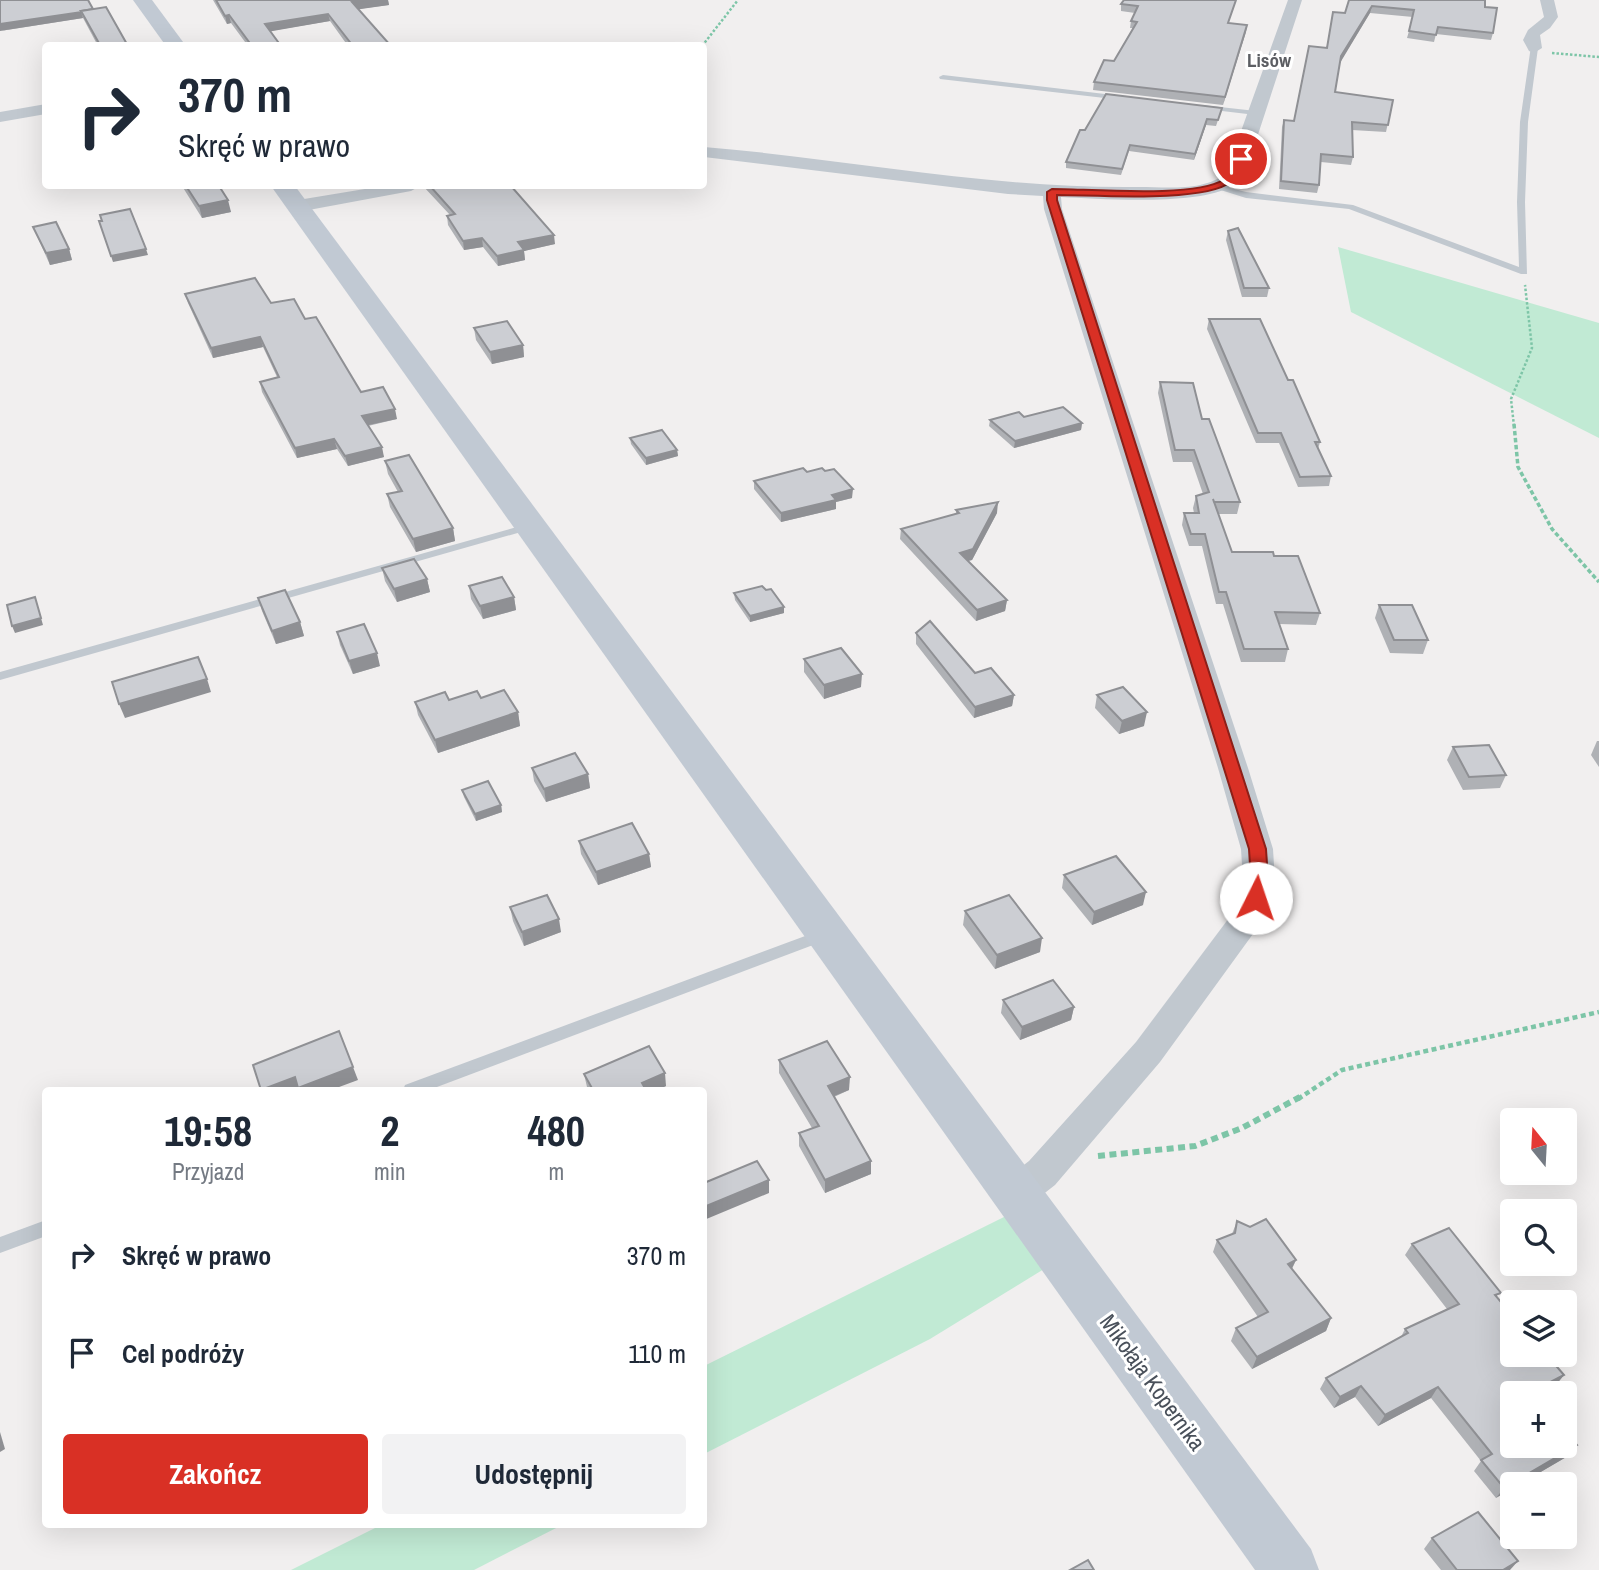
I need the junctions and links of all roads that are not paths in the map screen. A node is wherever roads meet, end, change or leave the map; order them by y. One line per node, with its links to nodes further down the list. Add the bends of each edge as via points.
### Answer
1 (142, 0): 4 (street)
2 (1294, 0): 10 (street)
3 (1546, 0): 5 (street, via 1551,17 1533,33)
4 (173, 42)
5 (1534, 48): 13 (lane, via 1524,122 1524,272 1350,207)
6 (943, 77): 7 (lane)
7 (1134, 99)
8 (1202, 107): 10 (lane)
9 (42, 110): 11 (street)
10 (1256, 113): 13 (street, via 1234,175)
11 (0, 117)
12 (707, 152): 15 (street)
13 (1216, 187): 15 (street, via 1180,192)
14 (375, 189): 16 (street)
15 (1052, 192): 21 (street, via 1081,299 1237,780 1257,849 1259,881 1247,918 1148,1052 1064,1149)
16 (290, 196): 17 (street, Mikołaja Kopernika)
17 (531, 526): 18 (lane); 19 (street, Mikołaja Kopernika)
18 (0, 676)
19 (826, 934): 20 (lane); 21 (street, Mikołaja Kopernika)
20 (419, 1087)
21 (1015, 1194): 24 (street, Mikołaja Kopernika)
22 (42, 1229): 23 (lane)
23 (0, 1245)
24 (1290, 1570)

